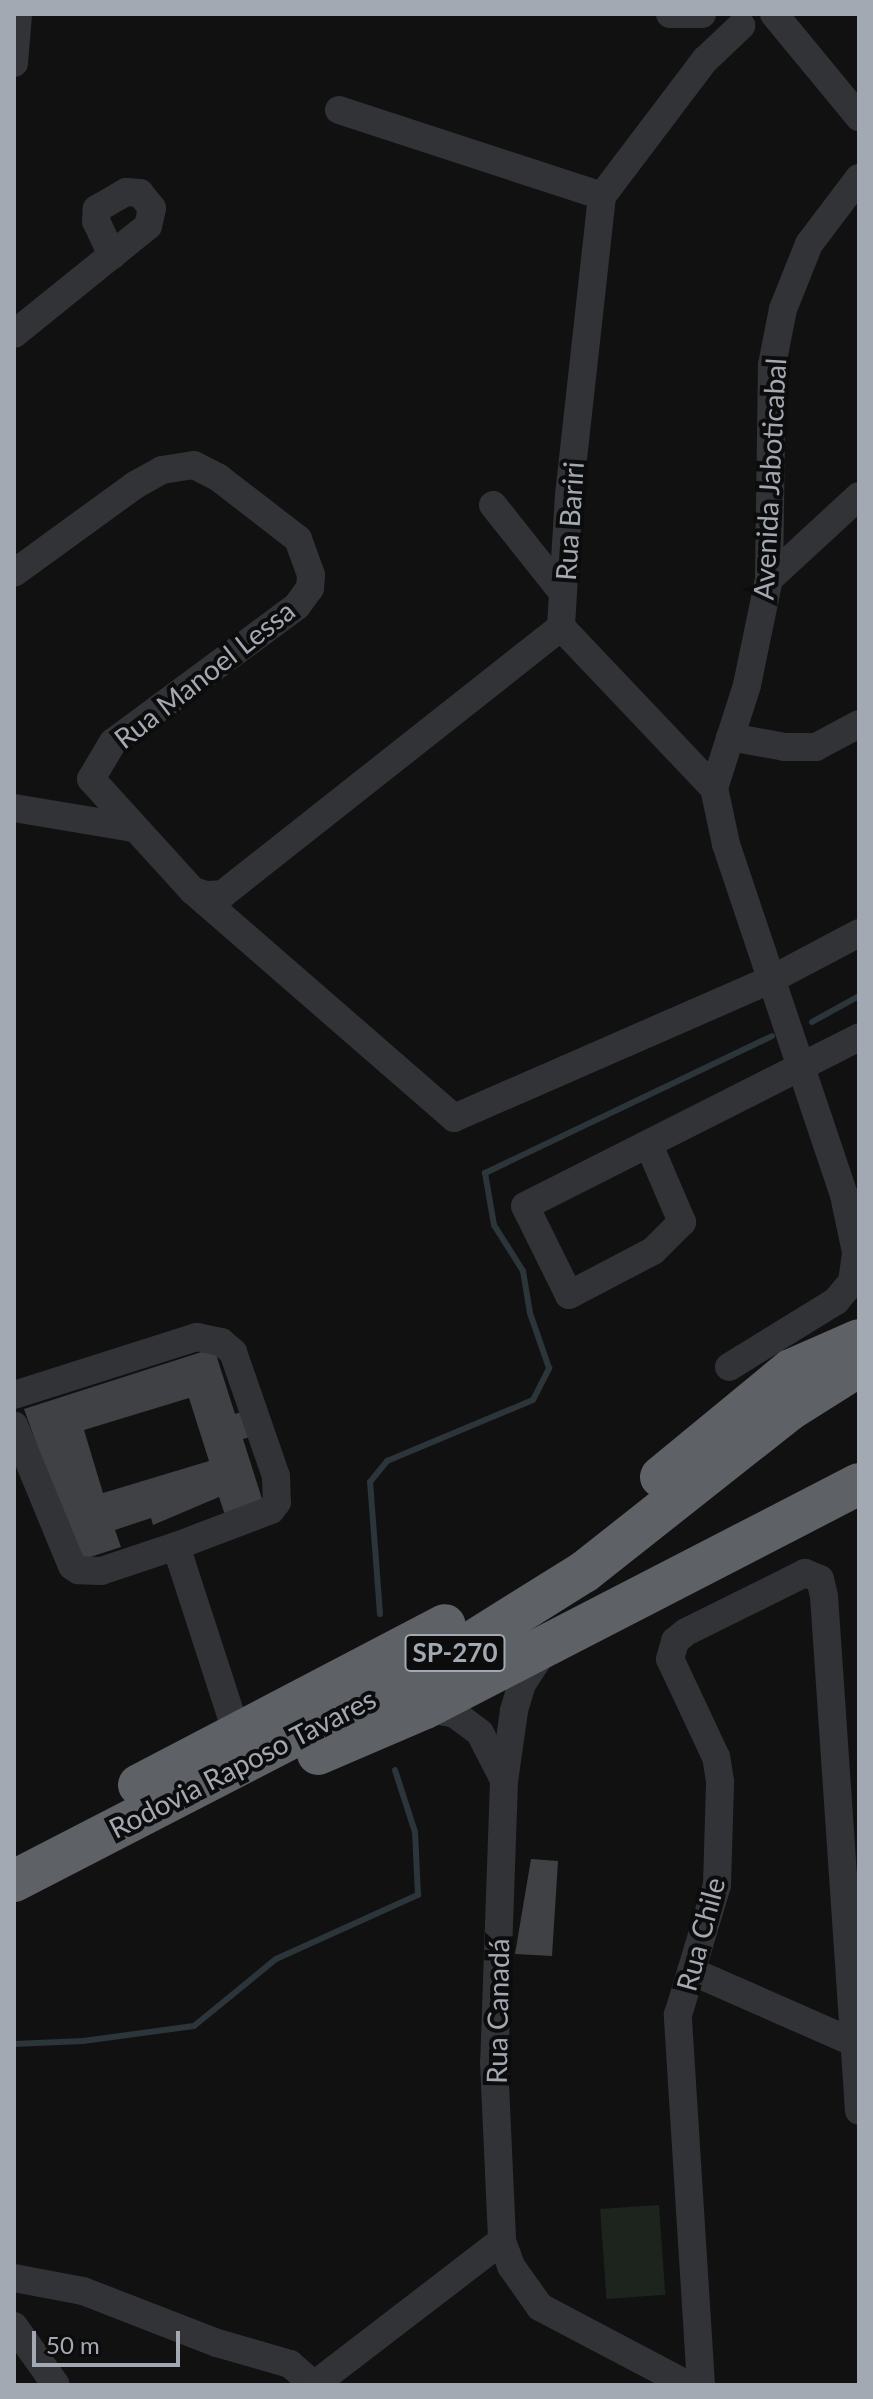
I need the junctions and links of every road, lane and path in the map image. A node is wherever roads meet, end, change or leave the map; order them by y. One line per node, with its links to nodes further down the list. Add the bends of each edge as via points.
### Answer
1 (18, 14): 6 (street)
2 (670, 14): 3 (street)
3 (702, 14)
4 (773, 14): 5 (street, via 757,29); 8 (street)
5 (737, 20): 10 (street)
6 (14, 63)
7 (339, 110): 10 (street)
8 (859, 117)
9 (856, 191): 16 (street, Avenida Jaboticabal, via 809,244 783,309 772,365)
10 (602, 196): 17 (street, Rua Bariri)
11 (112, 255): 12 (street)
12 (14, 334)
13 (859, 496): 16 (street)
14 (493, 505): 17 (street)
15 (14, 573): 23 (street, Rua Manoel Lessa, via 135,485 162,470 194,465 298,539 309,563 310,588 297,606 113,742 96,763 91,779)
16 (769, 579): 20 (street, Avenida Jaboticabal, via 747,685)
17 (563, 593): 18 (street, Rua Bariri)
18 (561, 627): 21 (street); 24 (street, via 223,894)
19 (859, 724): 20 (street, via 816,747)
20 (730, 737): 21 (street, Avenida Jaboticabal)
21 (714, 788): 26 (street, Avenida Jaboticabal, via 726,844)
22 (14, 808): 23 (street)
23 (134, 828): 24 (street, Rua Manoel Lessa)
24 (193, 891): 26 (street, Rua Manoel Lessa, via 454,1118)
25 (859, 933): 26 (street)
26 (774, 978): 28 (street, Avenida Jaboticabal)
27 (859, 1037): 28 (street)
28 (804, 1069): 29 (street); 33 (street, via 844,1195 856,1252 852,1282 836,1301)
29 (649, 1145): 29 (street, via 525,1206 569,1295 653,1251 682,1222)
30 (859, 1321): 34 (highway)
31 (859, 1340): 34 (highway, Rodovia Raposo Tavares / SP-270)
32 (859, 1366): 44 (highway, Rodovia Raposo Tavares / SP-270, via 789,1410 584,1572 451,1655 287,1744)
33 (729, 1367)
34 (791, 1370): 41 (highway, Rodovia Raposo Tavares / SP-270, via 615,1515 520,1583)
35 (14, 1395): 38 (street, via 197,1337 221,1342 233,1352 276,1476 277,1502 271,1510)
36 (14, 1425): 38 (street, via 72,1566 101,1571)
37 (859, 1484): 39 (highway)
38 (176, 1546): 41 (street)
39 (547, 1646): 40 (highway); 43 (street, Rua Canadá, via 522,1684)
40 (425, 1708): 43 (street, via 455,1714 480,1733); 44 (highway, via 283,1770)
41 (237, 1734): 45 (highway, Rodovia Raposo Tavares / SP-270)
42 (848, 1739): 47 (street, Rua Chile, via 822,1588 815,1574 805,1573 686,1632 672,1649 672,1670 716,1757 720,1781 717,1885); 48 (street)
43 (504, 1781): 50 (street, Rua Canadá, via 494,2062)
44 (100, 1835): 46 (highway, Rodovia Raposo Tavares / SP-270)
45 (14, 1850)
46 (14, 1881)
47 (691, 1971): 48 (street); 56 (street, Rua Chile, via 678,2015 678,2059)
48 (857, 2043): 49 (street)
49 (859, 2111)
50 (502, 2241): 54 (street); 55 (street, via 511,2266 540,2307)
51 (14, 2278): 54 (street, via 83,2291 217,2343 290,2364)
52 (14, 2326): 53 (street)
53 (56, 2385)
54 (314, 2385)
55 (688, 2385)
56 (701, 2385)

